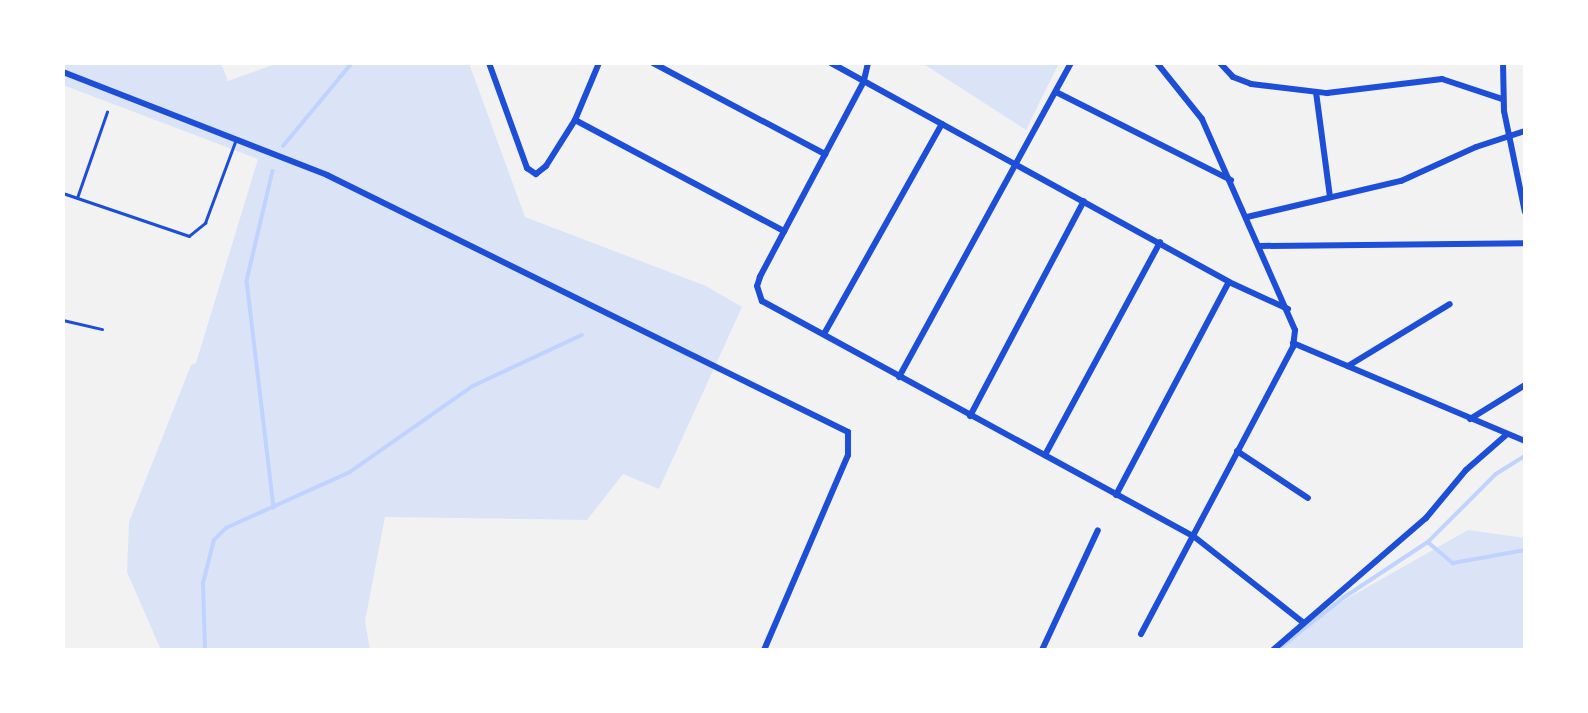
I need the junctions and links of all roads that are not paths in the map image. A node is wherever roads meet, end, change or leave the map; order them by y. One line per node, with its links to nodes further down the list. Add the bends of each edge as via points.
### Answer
1 (489, 63): 16 (street, via 527,168 536,174)
2 (599, 63): 16 (street)
3 (653, 63): 21 (street)
4 (831, 63): 11 (street)
5 (869, 63): 11 (street)
6 (1071, 63): 12 (street)
7 (1157, 63): 23 (street, via 1192,103)
8 (1220, 63): 13 (street, via 1244,83)
9 (1503, 63): 14 (street)
10 (63, 72): 20 (street)
11 (864, 81): 17 (street); 21 (street)
12 (1056, 92): 22 (street); 23 (street)
13 (1316, 92): 14 (street, via 1442,79); 25 (street)
14 (1502, 99): 19 (street)
15 (107, 112): 26 (lane)
16 (575, 120): 30 (street)
17 (942, 124): 22 (street); 39 (street)
18 (1525, 131): 19 (street)
19 (1508, 135): 25 (street, via 1401,181); 28 (street)
20 (236, 139): 26 (lane, via 199,232 178,233); 56 (street, via 327,175 836,424 851,436 848,455)
21 (825, 154): 30 (street)
22 (1015, 164): 27 (street); 42 (street)
23 (1231, 180): 29 (street)
24 (63, 193): 26 (lane)
25 (1330, 197): 29 (street)
26 (77, 198)
27 (1084, 201): 31 (street); 44 (street)
28 (1525, 212)
29 (1247, 218): 33 (street)
30 (784, 231): 39 (street, via 757,286 768,307)
31 (1160, 242): 34 (street); 49 (street)
32 (1525, 243): 33 (street)
33 (1260, 246): 36 (street)
34 (1228, 282): 36 (street); 50 (street)
35 (1450, 304): 41 (street)
36 (1288, 309): 40 (street)
37 (63, 320): 38 (lane)
38 (102, 329)
39 (824, 334): 42 (street)
40 (1293, 343): 41 (street); 48 (street)
41 (1348, 366): 45 (street)
42 (899, 377): 44 (street)
43 (1525, 385): 45 (street)
44 (970, 416): 49 (street)
45 (1470, 419): 46 (street)
46 (1505, 436): 47 (street); 54 (street, via 1466,470 1426,518)
47 (1525, 441)
48 (1237, 451): 51 (street); 53 (street)
49 (1045, 455): 50 (street)
50 (1116, 495): 53 (street)
51 (1308, 498)
52 (1098, 530): 57 (street)
53 (1192, 535): 54 (street); 55 (street)
54 (1304, 623): 58 (street)
55 (1141, 634)
56 (764, 650)
57 (1042, 650)
58 (1273, 650)

